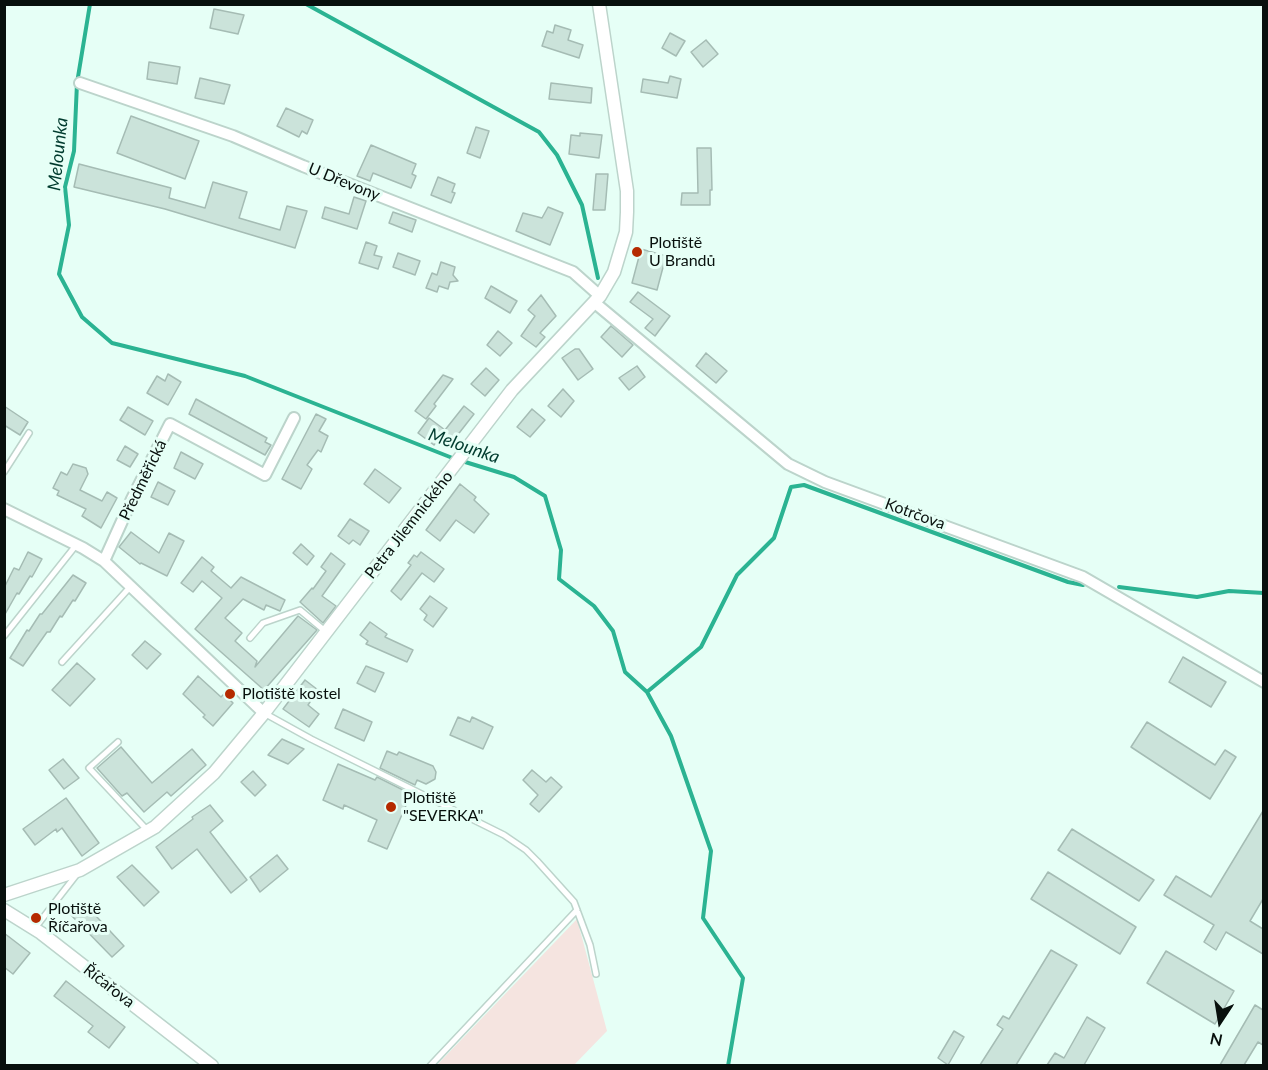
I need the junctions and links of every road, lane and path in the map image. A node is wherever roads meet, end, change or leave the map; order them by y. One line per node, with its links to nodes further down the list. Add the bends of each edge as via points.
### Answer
1 (599, 4): 3 (street, Petra Jilemnického, via 627,212 626,232 614,272)
2 (80, 83): 3 (street, U Dřevony, via 232,136 573,273)
3 (598, 299): 11 (street, Petra Jilemnického, via 512,390); 15 (street, Kotrčova, via 789,464 825,482 1083,577)
4 (294, 418): 9 (street, Předměřická, via 265,475 170,424)
5 (29, 433): 6 (lane)
6 (4, 472)
7 (4, 509): 8 (street)
8 (76, 544): 9 (street); 12 (lane)
9 (104, 561): 10 (street)
10 (131, 586): 14 (lane); 16 (street)
11 (326, 632): 13 (lane, via 300,610 263,623); 16 (street, Petra Jilemnického)
12 (4, 636)
13 (250, 638)
14 (62, 662)
15 (1263, 682)
16 (264, 712): 18 (street, Petra Jilemnického, via 214,773); 22 (lane, via 504,835 537,861)
17 (118, 742): 18 (lane, via 89,768)
18 (148, 831): 19 (street, Petra Jilemnického)
19 (80, 870): 20 (street, Petra Jilemnického); 23 (lane)
20 (4, 895)
21 (4, 910): 23 (street, Říčařova)
22 (577, 910): 24 (lane); 26 (lane)
23 (34, 929): 25 (street, Říčařova)
24 (596, 974)
25 (212, 1065)
26 (430, 1065)

